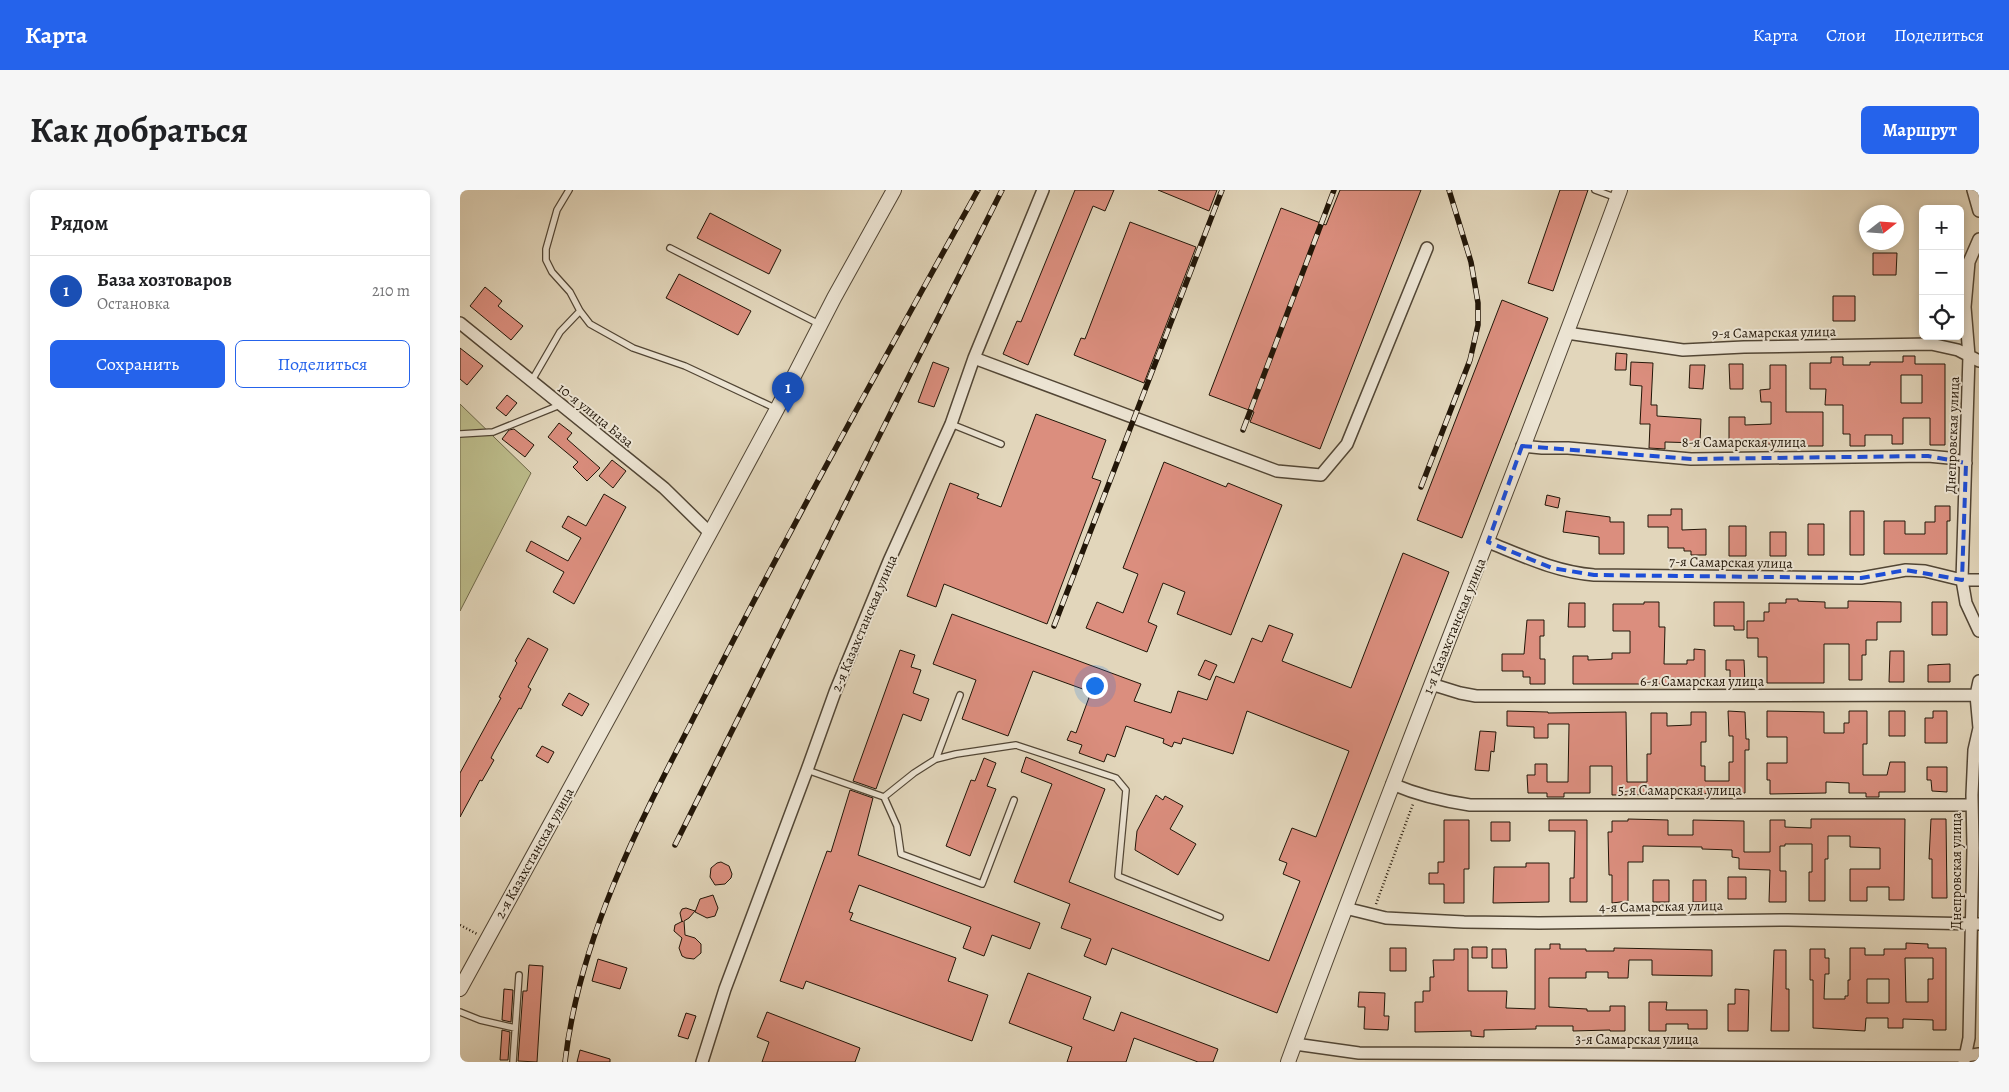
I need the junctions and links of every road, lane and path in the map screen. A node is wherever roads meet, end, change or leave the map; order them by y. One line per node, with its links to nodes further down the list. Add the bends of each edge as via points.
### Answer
1 (569, 190): 11 (lane, via 556,210 546,260)
2 (894, 190): 13 (street, 2-я Казахстанская улица)
3 (1043, 190): 15 (street, 2-я Казахстанская улица)
4 (1595, 190): 6 (lane)
5 (1973, 190): 7 (street)
6 (1619, 194): 14 (street, 1-я Казахстанская улица)
7 (1979, 211)
8 (1979, 239): 16 (street, Днепровская улица, via 1969,262 1965,307)
9 (670, 248): 13 (lane)
10 (1427, 248): 15 (street, via 1347,444 1321,475 1277,471)
11 (580, 311): 17 (lane, via 560,332); 19 (lane, via 590,324 633,348 685,366)
12 (460, 324): 17 (street, 10-я улица База)
13 (820, 324): 19 (street, 2-я Казахстанская улица)
14 (1567, 333): 16 (street, 9-я Самарская улица, via 1683,350 1931,344 1958,350); 23 (street, 1-я Казахстанская улица)
15 (974, 358): 20 (street, 2-я Казахстанская улица)
16 (1974, 359): 24 (street, Днепровская улица)
17 (531, 382): 18 (street, 10-я улица База)
18 (560, 405): 21 (lane, via 492,432); 25 (street, 10-я улица База, via 664,488)
19 (777, 409): 25 (street, 2-я Казахстанская улица)
20 (951, 424): 22 (lane); 36 (street, 2-я Казахстанская улица, via 834,692)
21 (460, 434)
22 (1002, 444)
23 (1522, 446): 24 (street, 8-я Самарская улица, via 1692,459 1928,456); 26 (street, 1-я Казахстанская улица)
24 (1966, 463): 27 (street, Днепровская улица)
25 (710, 533): 48 (street, 2-я Казахстанская улица)
26 (1488, 542): 27 (street, 7-я Самарская улица, via 1552,568 1587,575 1861,578 1906,570); 31 (street, 1-я Казахстанская улица)
27 (1962, 580): 28 (street, 7-я Самарская улица); 29 (street, Днепровская улица, via 1966,603)
28 (1979, 580)
29 (1979, 631)
30 (1979, 681): 32 (street, Днепровская улица)
31 (1431, 684): 32 (street, 6-я Самарская улица, via 1476,696); 37 (street, 1-я Казахстанская улица)
32 (1976, 695): 34 (street, Днепровская улица)
33 (960, 696): 35 (lane)
34 (1979, 728): 41 (street, Днепровская улица, via 1974,750)
35 (936, 759): 39 (lane); 45 (lane, via 1016,745 1116,778 1126,790 1118,876)
36 (807, 770): 39 (lane); 58 (street, 2-я Казахстанская улица, via 725,990)
37 (1392, 784): 38 (street, 5-я Самарская улица); 43 (street, 1-я Казахстанская улица)
38 (1417, 794): 41 (street, 5-я Самарская улица, via 1470,804); 44 (path)
39 (884, 797): 40 (lane, via 897,826 901,854 982,884)
40 (1014, 800)
41 (1972, 805): 42 (street, Днепровская улица)
42 (1976, 848): 46 (street, Днепровская улица)
43 (1344, 908): 44 (street, 4-я Самарская улица); 53 (street, 1-я Казахстанская улица)
44 (1372, 915): 46 (street, 4-я Самарская улица, via 1520,923 1788,920)
45 (1220, 917)
46 (1975, 924): 56 (street, Днепровская улица)
47 (460, 925): 48 (path)
48 (488, 939): 50 (street, 2-я Казахстанская улица)
49 (519, 975): 52 (lane)
50 (460, 989)
51 (460, 1012): 52 (lane)
52 (516, 1028): 57 (lane)
53 (1295, 1044): 55 (street, 3-я Самарская улица, via 1359,1053); 59 (street, 1-я Казахстанская улица)
54 (1979, 1054): 56 (street, 3-я Самарская улица)
55 (1828, 1058): 56 (street, 3-я Самарская улица)
56 (1965, 1059)
57 (513, 1062)
58 (702, 1062)
59 (1288, 1062)

